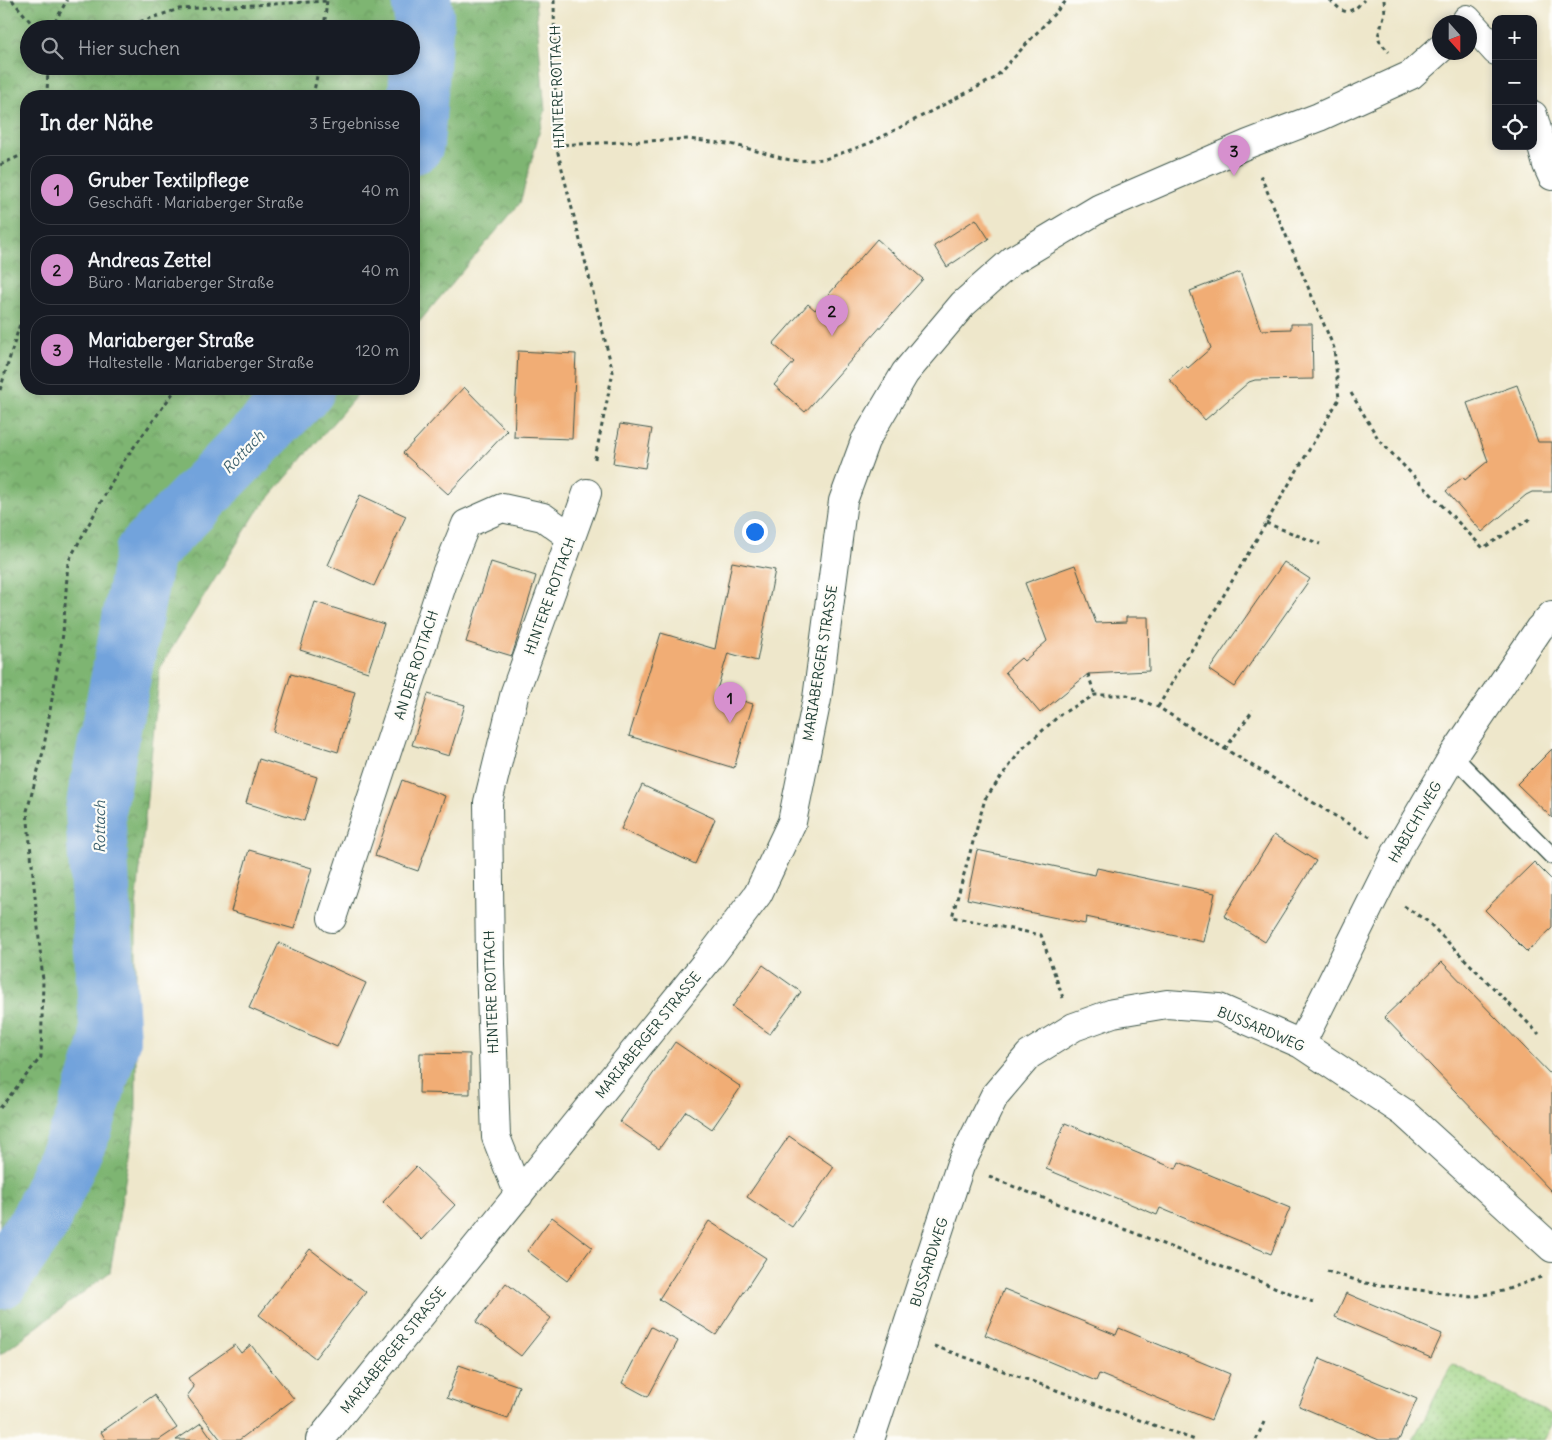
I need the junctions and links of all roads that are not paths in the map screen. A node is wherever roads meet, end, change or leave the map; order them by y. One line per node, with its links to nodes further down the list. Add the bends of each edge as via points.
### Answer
1 (1471, 14): 2 (street)
2 (1492, 45)
3 (1432, 56): 13 (street, MARIABERGER STRASSE, via 1411,75 1100,208 1013,260 963,304 905,373 865,441 843,501 817,700 792,822 758,894)
4 (1537, 129): 5 (street)
5 (1552, 176)
6 (588, 493): 7 (street, HINTERE ROTTACH)
7 (571, 537): 11 (street, AN DER ROTTACH, via 543,518 502,508 466,524 445,576); 13 (street, HINTERE ROTTACH, via 515,692 488,802 496,1138)
8 (1552, 615): 9 (street, HABICHTWEG, via 1539,629)
9 (1453, 756): 10 (lane); 12 (street, HABICHTWEG, via 1396,853)
10 (1552, 856)
11 (332, 918)
12 (1301, 1044): 14 (street, BUSSARDWEG, via 1403,1112); 16 (street, BUSSARDWEG, via 1219,1008 1167,1004 1113,1013 1074,1027 1029,1055 994,1094 960,1166)
13 (518, 1195): 15 (street, MARIABERGER STRASSE)
14 (1552, 1248)
15 (320, 1440)
16 (870, 1440)

